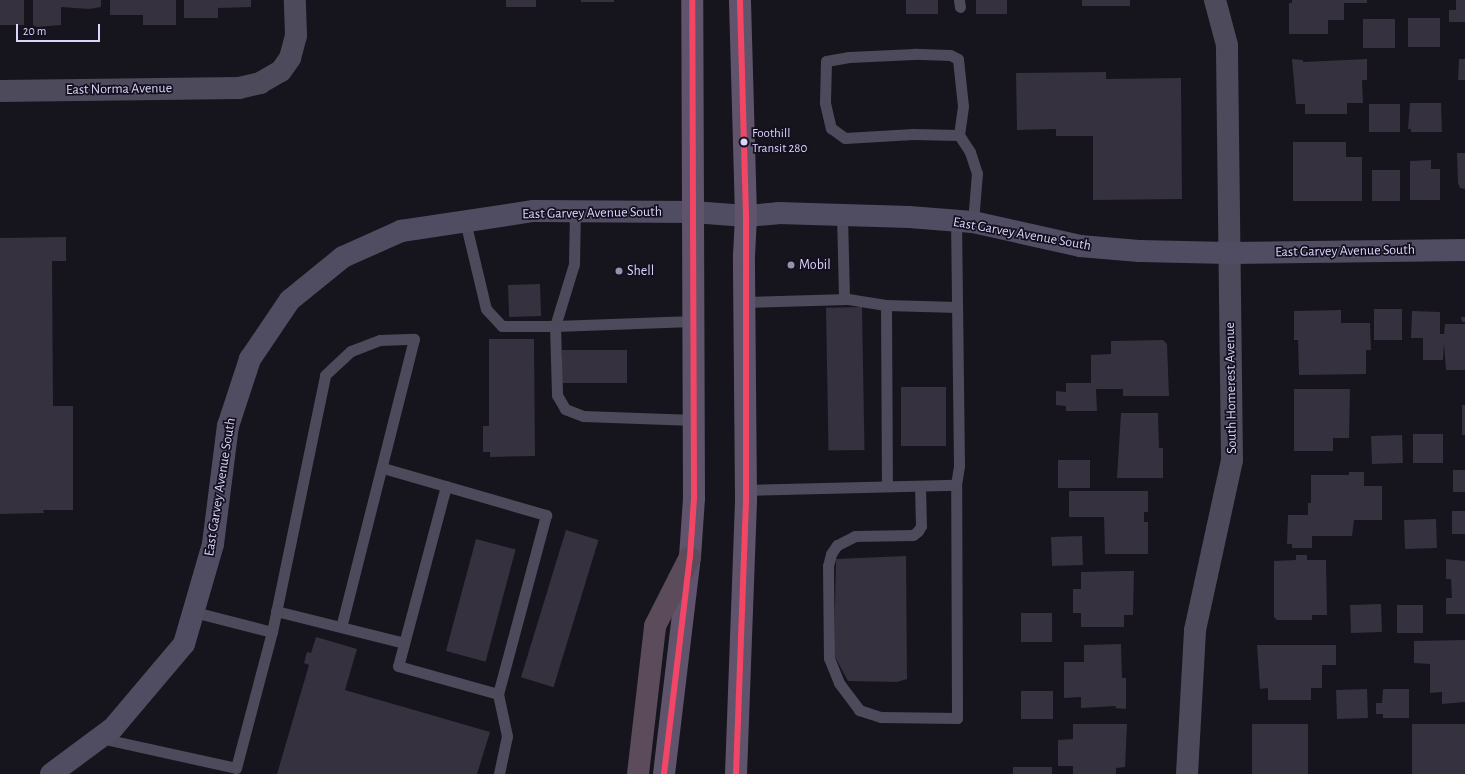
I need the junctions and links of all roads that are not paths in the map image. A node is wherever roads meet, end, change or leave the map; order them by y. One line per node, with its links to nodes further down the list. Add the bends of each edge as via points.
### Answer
1 (294, 0): 5 (street, East Norma Avenue, via 296,35 290,58 281,71 260,83 239,88)
2 (692, 0): 8 (main road)
3 (740, 0): 10 (main road)
4 (1215, 0): 14 (street, South Homerest Avenue, via 1227,45)
5 (0, 91)
6 (959, 135): 6 (lane, via 913,134 846,138 831,128 825,103 826,61 849,57 914,54 950,55 958,59 963,106); 12 (lane, via 970,152 977,173)
7 (575, 211): 8 (street, East Garvey Avenue South); 11 (street, East Garvey Avenue South, via 534,211); 20 (lane, via 574,264)
8 (693, 212): 10 (street, East Garvey Avenue South); 19 (main road)
9 (842, 215): 10 (street, East Garvey Avenue South, via 778,213); 12 (street, East Garvey Avenue South); 15 (lane)
10 (746, 216): 16 (main road)
11 (465, 221): 20 (lane, via 486,309 502,326); 30 (street, East Garvey Avenue South, via 401,231 343,257 290,300 250,359 228,426 213,544)
12 (965, 222): 14 (street, East Garvey Avenue South, via 1080,246 1139,251); 18 (lane)
13 (1465, 250): 14 (street, East Garvey Avenue South)
14 (1229, 253): 42 (street, South Homerest Avenue, via 1232,460 1195,630)
15 (844, 299): 16 (lane); 17 (lane)
16 (744, 302): 27 (main road)
17 (886, 305): 18 (lane); 23 (lane)
18 (957, 307): 24 (lane, via 959,465)
19 (693, 321): 20 (lane); 21 (main road)
20 (555, 326): 21 (lane, via 557,395 564,409 583,416)
21 (694, 420): 28 (main road, via 694,498)
22 (383, 468): 25 (lane); 29 (lane, via 414,339 380,340 351,351 325,375); 31 (lane)
23 (887, 485): 26 (lane); 27 (lane)
24 (956, 485): 26 (lane); 26 (lane, via 957,718 881,717 859,710 839,683 829,658 828,566 837,545 855,536 913,535 921,526)
25 (446, 486): 33 (lane); 34 (lane, via 546,515)
26 (920, 486)
27 (746, 490): 41 (main road)
28 (690, 557): 39 (highway, via 655,626); 40 (main road)
29 (276, 611): 31 (lane); 32 (lane)
30 (194, 612): 32 (lane); 35 (street, East Garvey Avenue South, via 184,644 113,728)
31 (341, 627): 33 (lane)
32 (272, 632): 36 (lane)
33 (404, 643): 34 (lane, via 398,666)
34 (498, 694): 38 (lane, via 507,736)
35 (100, 738): 36 (lane); 37 (street, East Garvey Avenue South)
36 (235, 771)
37 (52, 774)
38 (498, 774)
39 (638, 774)
40 (664, 774)
41 (736, 774)
42 (1187, 774)

